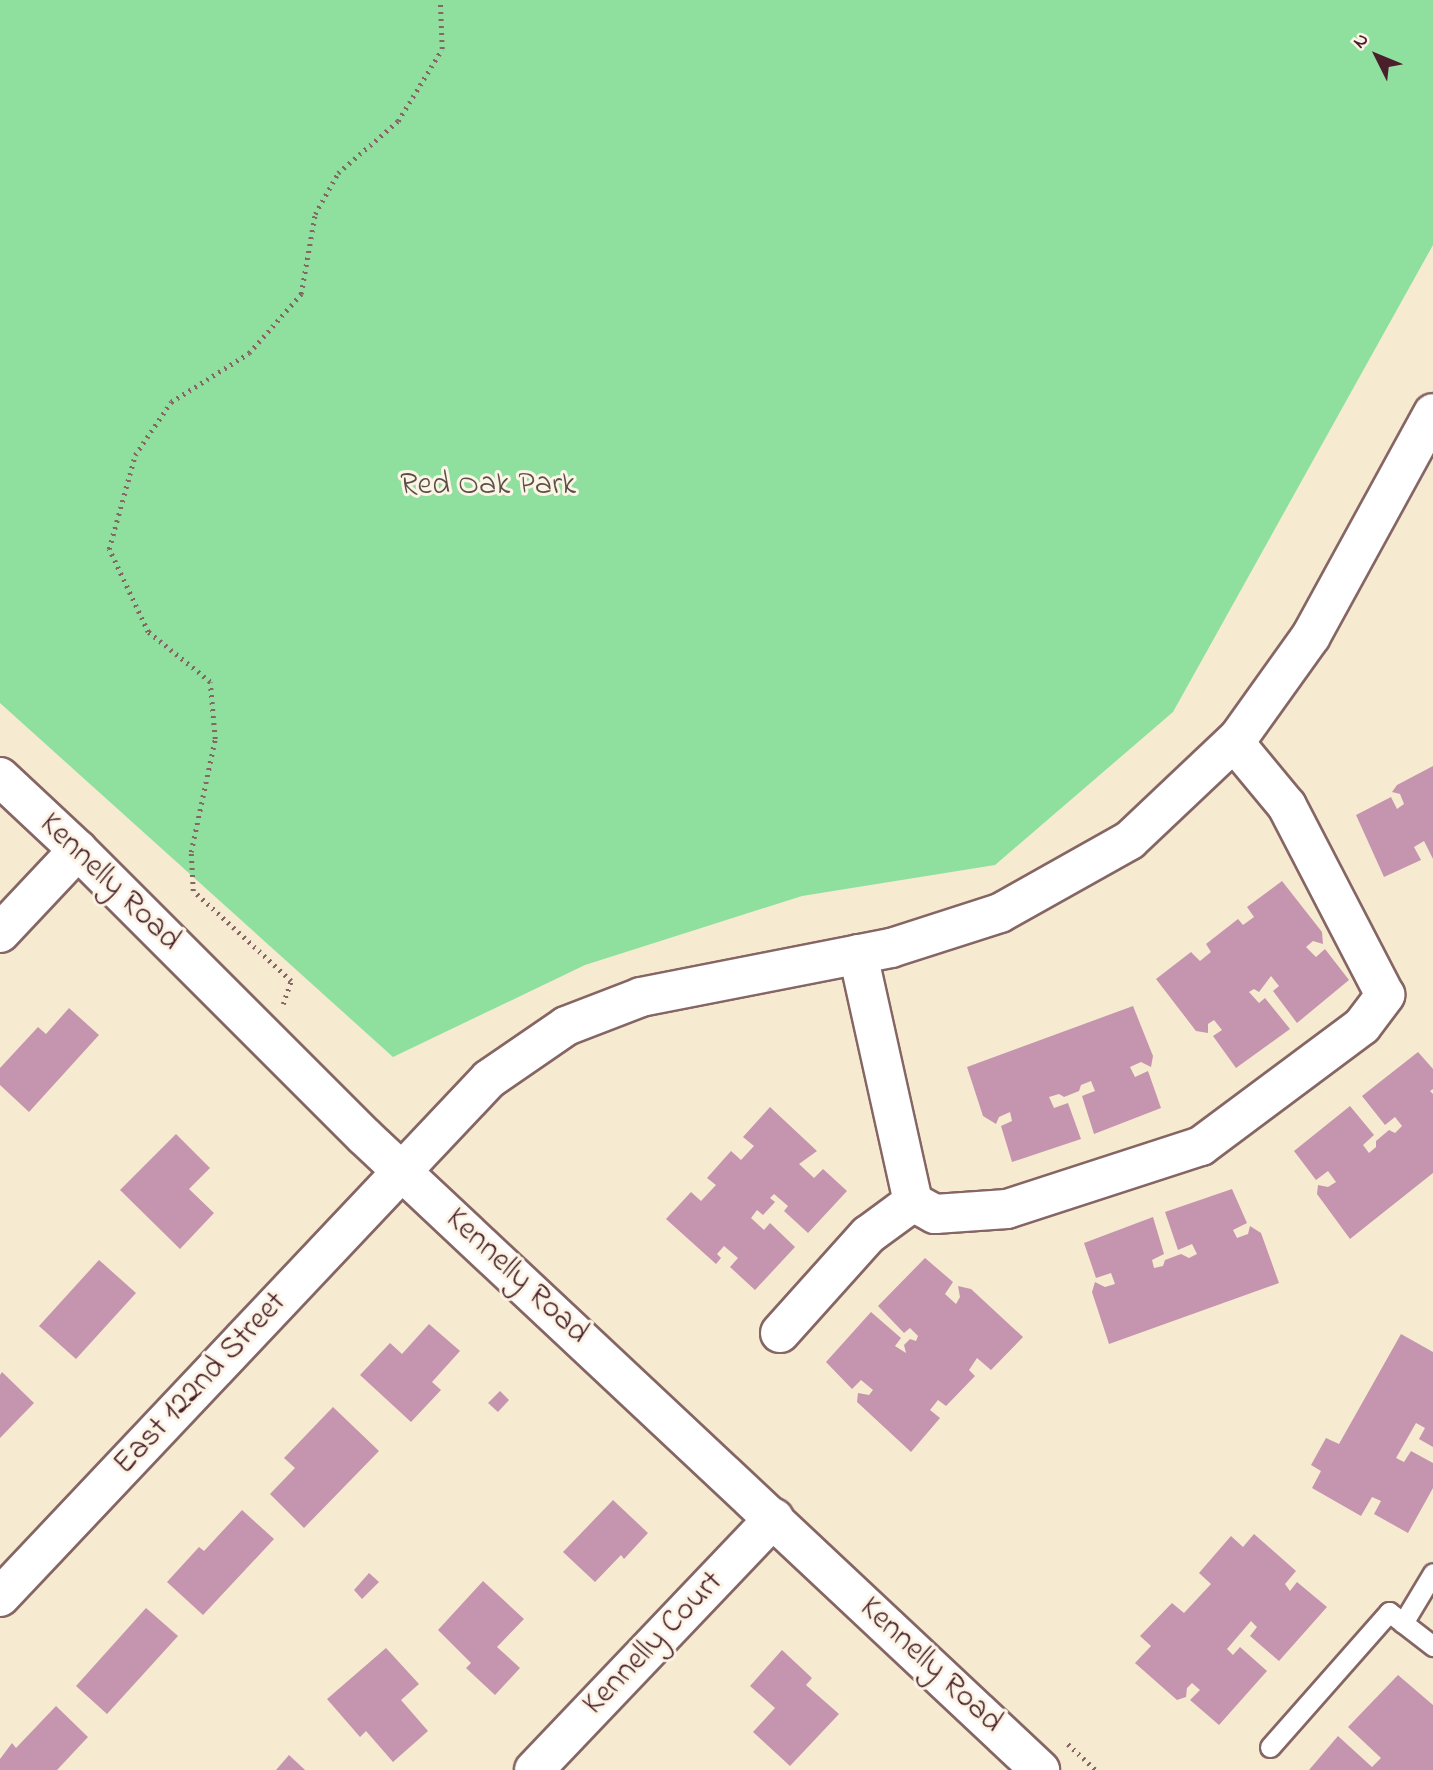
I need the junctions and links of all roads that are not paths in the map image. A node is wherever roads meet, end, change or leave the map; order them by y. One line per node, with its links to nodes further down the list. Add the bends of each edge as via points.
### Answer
1 (1433, 413): 2 (street, East 122nd Street, via 1311,636)
2 (1234, 742): 6 (street, East 122nd Street, via 1130,840 1000,913); 8 (street, via 1287,806 1385,995 1362,1026 1201,1146 1007,1209 935,1214)
3 (0, 777): 4 (street, Kennelly Road)
4 (78, 850): 5 (street); 7 (street, Kennelly Road)
5 (0, 933)
6 (859, 954): 7 (street, East 122nd Street, via 641,998 566,1026 489,1079); 8 (street)
7 (401, 1171): 10 (street, Kennelly Road); 12 (street, East 122nd Street)
8 (913, 1202): 9 (street, via 868,1235)
9 (780, 1333)
10 (774, 1518): 16 (street, Kennelly Court); 17 (street, Kennelly Road)
11 (1433, 1573): 13 (lane)
12 (0, 1597)
13 (1403, 1623): 14 (lane); 15 (lane, via 1389,1612)
14 (1433, 1646)
15 (1270, 1747)
16 (534, 1770)
17 (1040, 1770)

